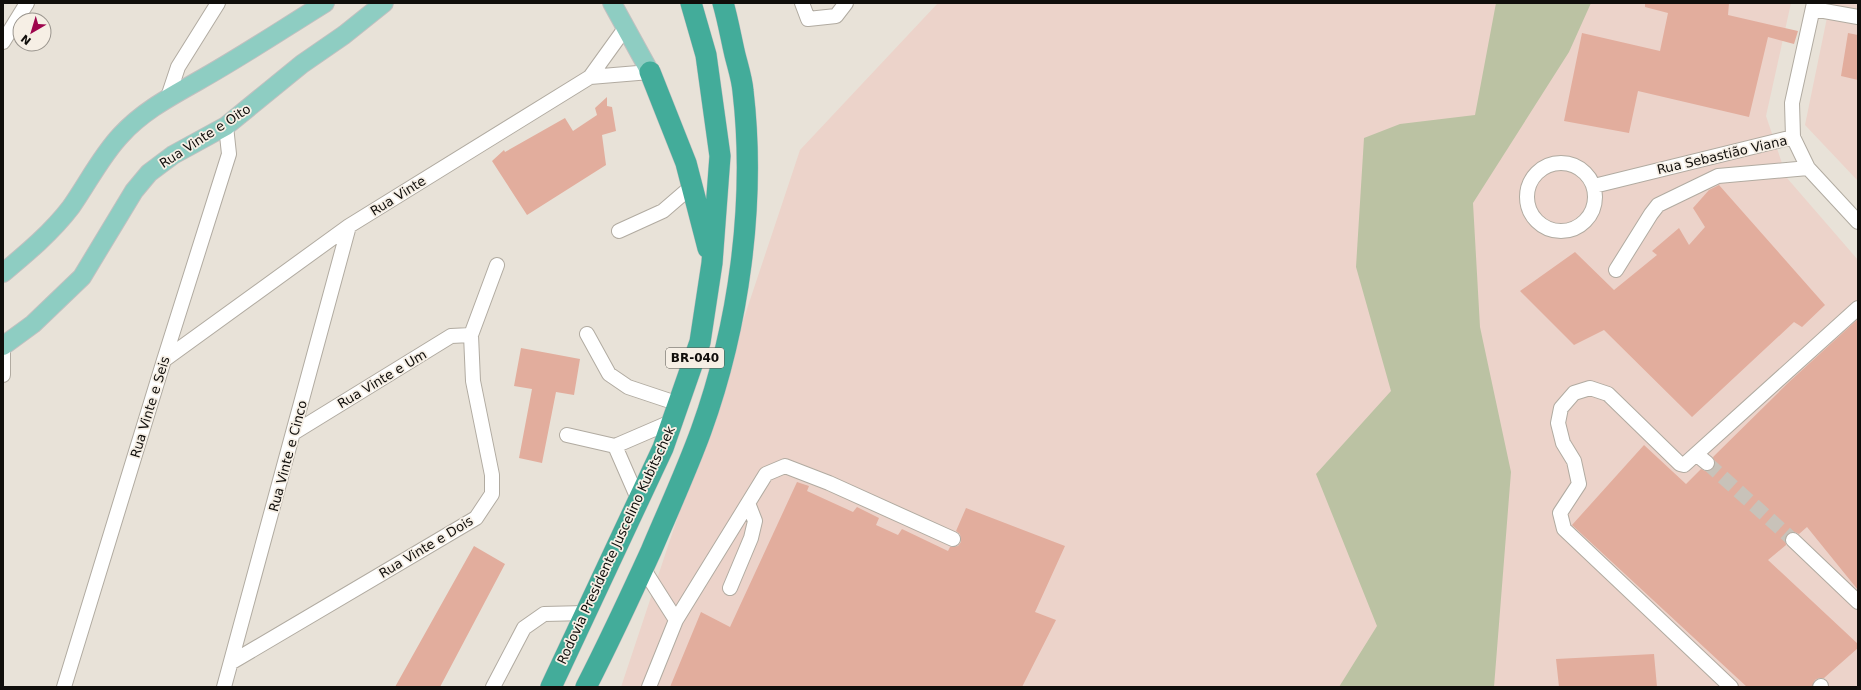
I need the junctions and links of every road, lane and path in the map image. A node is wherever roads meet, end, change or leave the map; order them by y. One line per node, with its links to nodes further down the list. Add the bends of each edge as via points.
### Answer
1 (27, 3): 14 (street)
2 (218, 3): 18 (street, via 178,66)
3 (325, 3): 18 (main road)
4 (384, 3): 19 (main road, Rua Vinte e Oito, via 302,64)
5 (612, 3): 13 (main road)
6 (690, 3): 27 (highway, Rodovia Presidente Juscelino Kubitschek / BR-040, via 706,55 720,156)
7 (723, 3): 17 (highway, BR-040)
8 (734, 3): 17 (highway)
9 (802, 3): 10 (street, via 808,19 836,16)
10 (846, 3)
11 (1813, 6): 12 (street); 20 (street, via 1792,103)
12 (1858, 17)
13 (626, 27): 15 (main road); 16 (street)
14 (3, 42)
15 (650, 72): 16 (street, Rua Vinte); 22 (highway, via 686,163)
16 (590, 76): 25 (street, Rua Vinte)
17 (743, 90): 47 (highway, BR-040, via 748,166 735,303 722,361 702,430)
18 (168, 97): 30 (main road, via 121,135 70,208 44,237)
19 (226, 126): 34 (main road, Rua Vinte e Oito, via 173,155 149,173 134,191 82,278 33,324); 35 (street, Rua Vinte e Seis, via 229,154)
20 (1793, 138): 21 (street, Rua Sebastião Viana); 23 (street, Rua Sebastião Viana)
21 (1808, 168): 24 (street, Rua Sebastião Viana); 29 (street, via 1718,176 1658,205)
22 (692, 186): 26 (street, via 663,211); 27 (highway)
23 (1594, 186): 23 (street, via 1580,168 1569,164 1547,165 1531,180 1527,202 1531,213 1547,228 1558,231 1570,230 1580,226 1594,208)
24 (1858, 222)
25 (349, 226): 35 (street, Rua Vinte); 38 (street, Rua Vinte e Cinco)
26 (618, 231)
27 (712, 263): 37 (highway, Rodovia Presidente Juscelino Kubitschek / BR-040, via 700,342)
28 (497, 264): 33 (street, Rua Vinte e Dois)
29 (1616, 270)
30 (3, 272)
31 (1858, 308): 41 (street)
32 (587, 334): 37 (street, via 608,374)
33 (472, 335): 38 (street, Rua Vinte e Um, via 451,336); 52 (street, Rua Vinte e Dois, via 473,381 492,475 492,494 476,518)
34 (3, 346): 36 (street)
35 (164, 360): 53 (street, Rua Vinte e Seis)
36 (3, 375)
37 (676, 412): 40 (street); 43 (highway, Rodovia Presidente Juscelino Kubitschek / BR-040)
38 (295, 432): 52 (street, Rua Vinte e Cinco)
39 (568, 435): 40 (street)
40 (615, 446): 43 (street)
41 (1696, 454): 42 (street); 59 (street, via 1682,465 1608,394 1590,388 1574,393 1561,408 1558,423 1563,443 1574,461 1579,484 1560,513 1564,529)
42 (1708, 463)
43 (639, 501): 50 (highway, Rodovia Presidente Juscelino Kubitschek / BR-040)
44 (748, 503): 45 (street, via 766,474 785,466); 48 (street, via 755,521 751,538); 51 (street)
45 (953, 539)
46 (1793, 540): 49 (street)
47 (643, 568): 51 (street); 57 (highway, BR-040)
48 (730, 588)
49 (1858, 602)
50 (586, 613): 55 (street, via 544,614 524,628); 56 (highway, Rodovia Presidente Juscelino Kubitschek / BR-040)
51 (676, 620): 58 (street)
52 (232, 662): 54 (street, Rua Vinte e Cinco)
53 (64, 687)
54 (224, 687)
55 (493, 687)
56 (551, 687)
57 (586, 687)
58 (649, 687)
59 (1731, 687)

